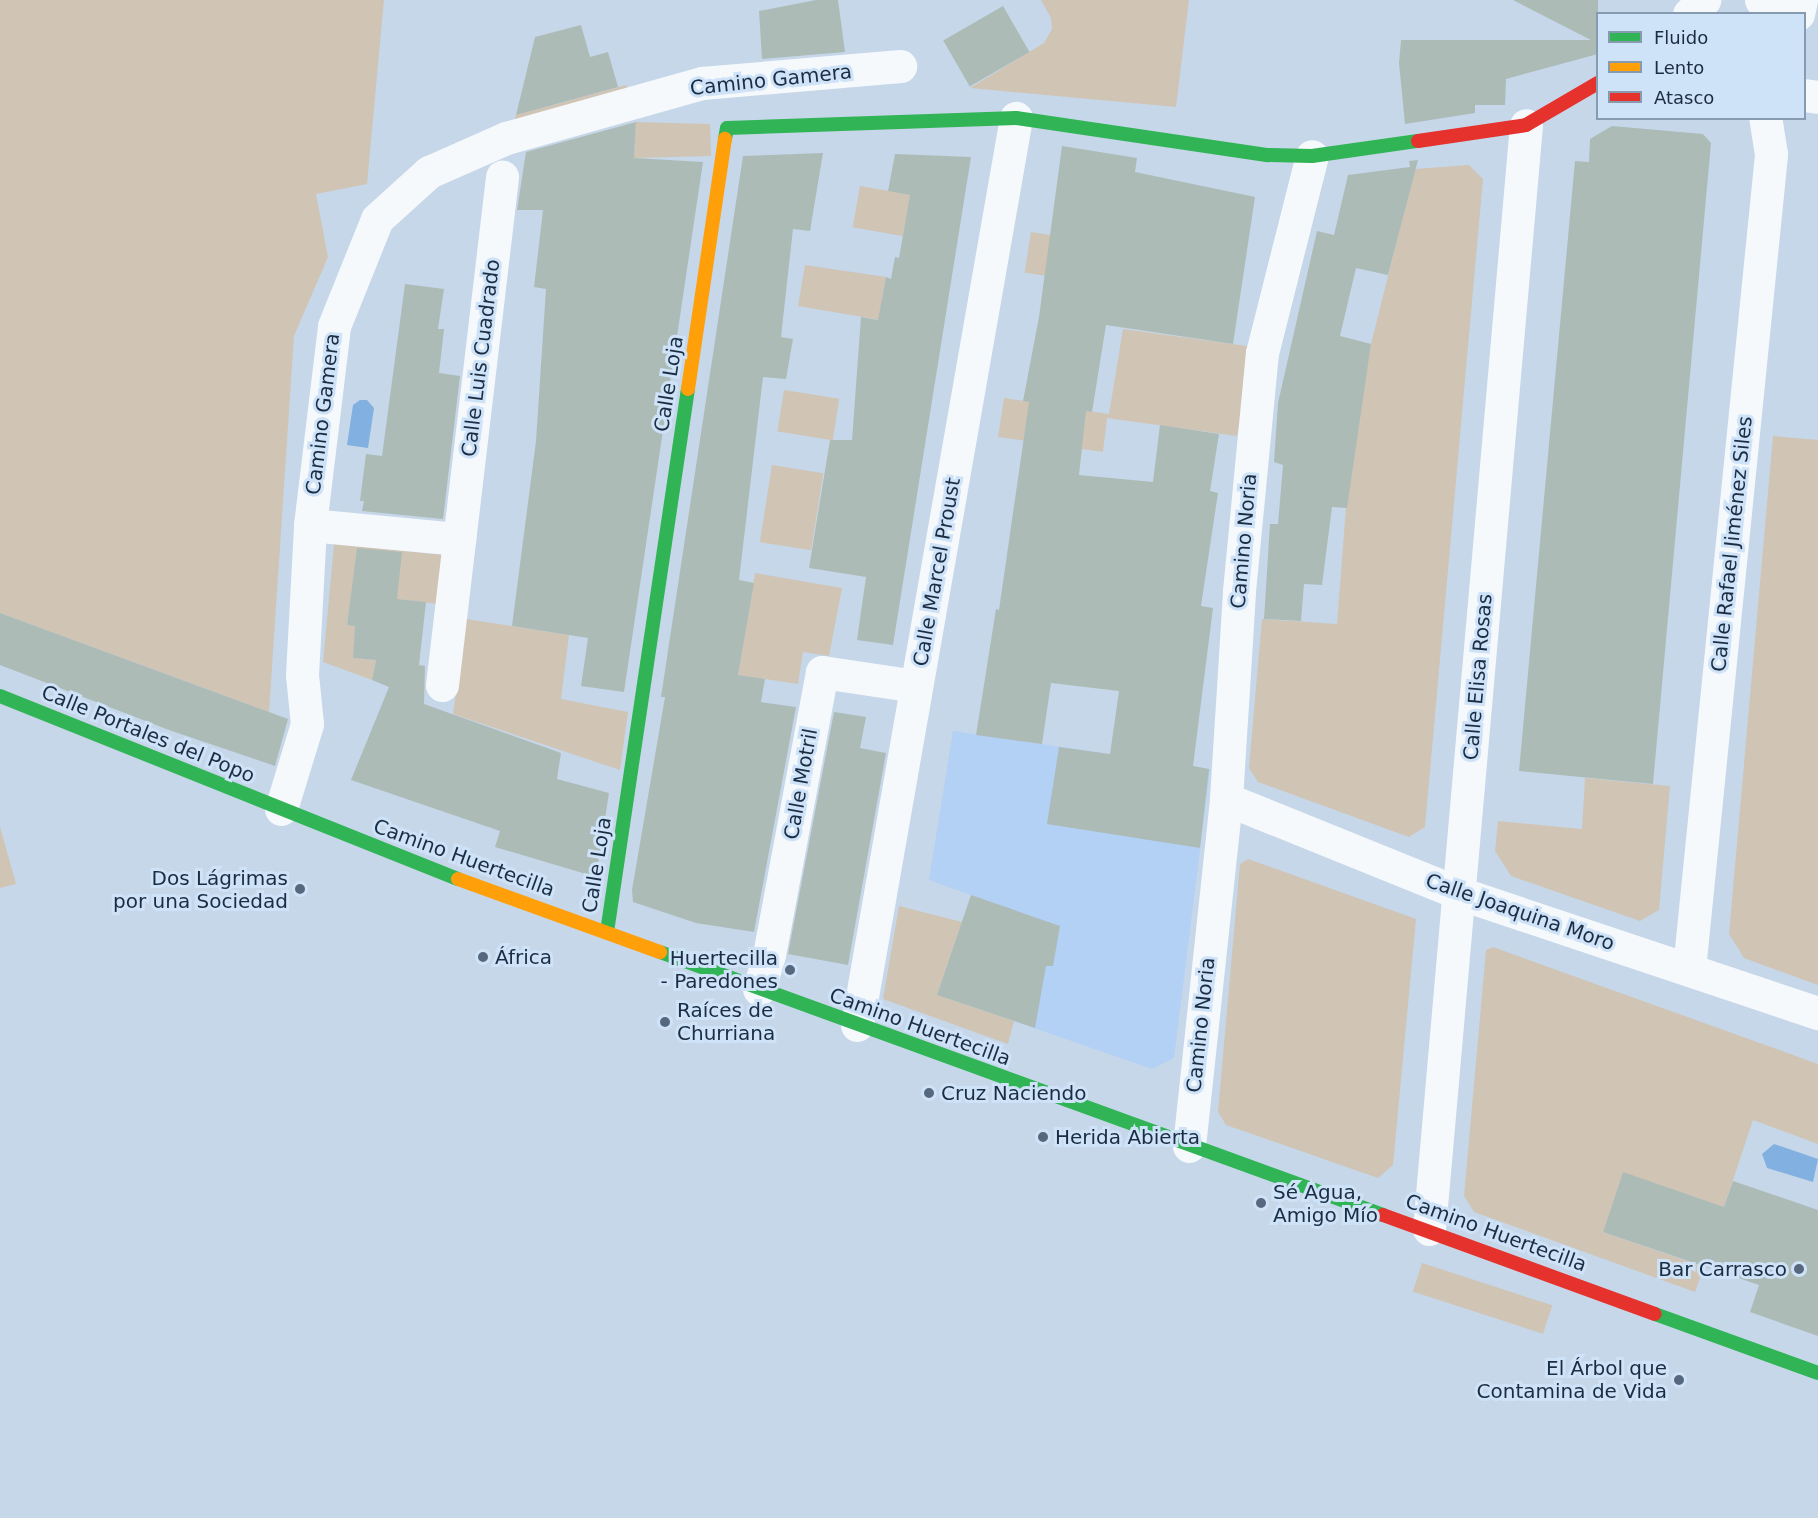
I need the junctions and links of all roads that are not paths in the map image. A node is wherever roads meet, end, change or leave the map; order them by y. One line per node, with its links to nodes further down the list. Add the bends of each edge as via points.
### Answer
1 (1704, 0): 3 (street)
2 (1761, 0): 4 (street)
3 (1691, 12)
4 (1776, 12)
5 (900, 66): 12 (street, Camino Gamera, via 702,83 506,138 429,172 377,219 334,326)
6 (1594, 89): 9 (street)
7 (1016, 118): 10 (street, via 1268,155); 15 (street, Calle Marcel Proust); 20 (street, Calle Loja, via 728,128)
8 (1765, 120): 21 (street, Calle Rafael Jiménez Siles, via 1771,154)
9 (1527, 125): 10 (street); 19 (street, Calle Elisa Rosas)
10 (1312, 156): 17 (street, Camino Noria, via 1262,353 1239,591)
11 (502, 177): 13 (street, Calle Luis Cuadrado)
12 (310, 525): 13 (street); 18 (street, Camino Gamera, via 302,675 307,724)
13 (459, 539): 14 (street, Calle Luis Cuadrado)
14 (442, 685)
15 (916, 686): 22 (street, Calle Motril, via 822,672 769,956); 24 (street, Calle Marcel Proust)
16 (0, 696): 18 (street, Calle Portales del Popo)
17 (1226, 799): 19 (street, Calle Joaquina Moro); 25 (street, Camino Noria)
18 (281, 809): 20 (street, Camino Huertecilla, via 420,865)
19 (1459, 894): 21 (street, Calle Joaquina Moro); 26 (street, Calle Elisa Rosas)
20 (607, 932): 22 (street, Camino Huertecilla)
21 (1689, 969): 23 (street, Calle Joaquina Moro)
22 (759, 989): 24 (street, Camino Huertecilla)
23 (1818, 1013)
24 (857, 1025): 25 (street, Camino Huertecilla)
25 (1189, 1146): 26 (street, Camino Huertecilla)
26 (1429, 1229): 27 (street, Camino Huertecilla)
27 (1818, 1373)

